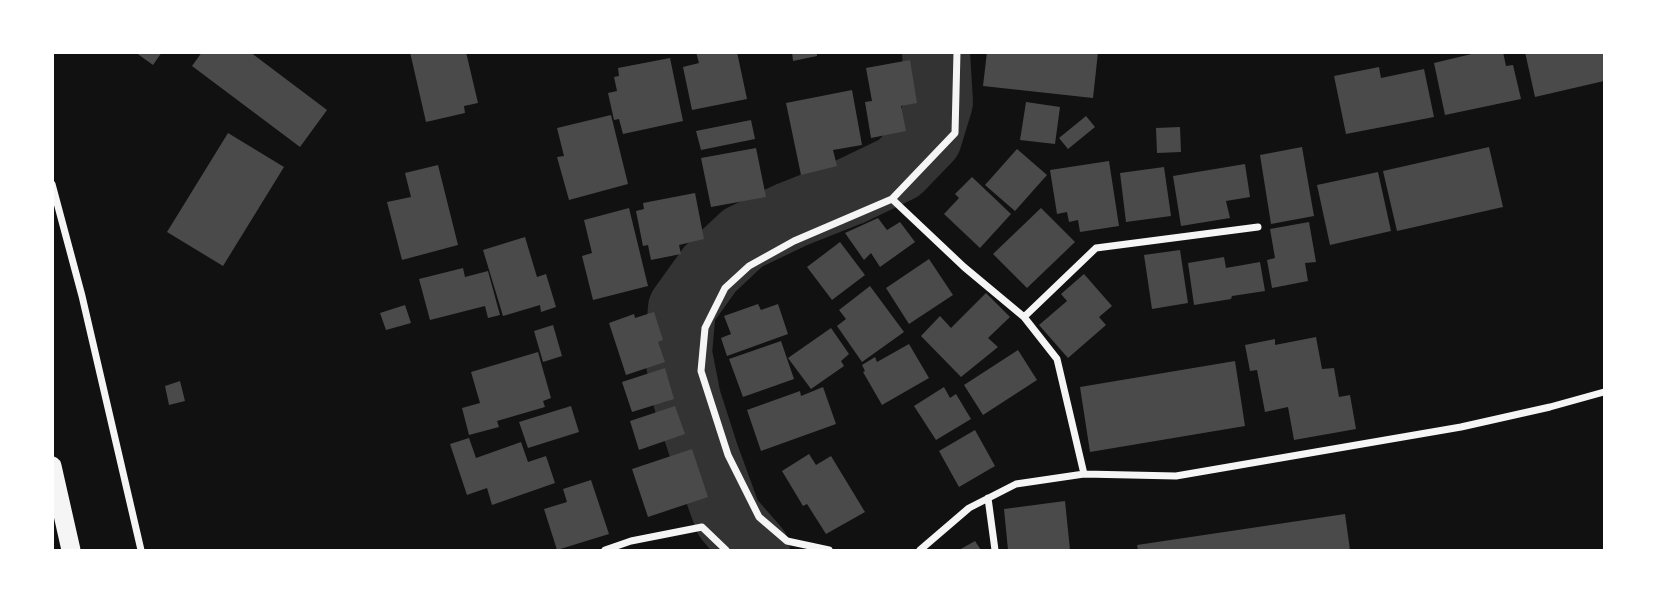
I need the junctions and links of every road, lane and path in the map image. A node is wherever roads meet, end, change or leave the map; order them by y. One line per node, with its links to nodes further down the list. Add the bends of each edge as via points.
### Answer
1 (957, 52): 3 (street, via 955,134)
2 (52, 184): 11 (street)
3 (892, 199): 5 (street); 14 (street, via 794,241 749,266 725,288 705,328 701,371 728,455 759,517 787,541)
4 (1258, 227): 5 (street, via 1096,248)
5 (1024, 317): 8 (street, via 1057,359)
6 (1605, 393): 8 (street, via 1461,427 1176,476)
7 (52, 466): 10 (highway)
8 (1084, 474): 9 (street, via 1016,484)
9 (988, 498): 15 (street, via 969,508); 16 (street)
10 (71, 551)
11 (141, 551)
12 (605, 551): 13 (street, via 702,527)
13 (726, 551)
14 (829, 551)
15 (920, 551)
16 (995, 551)

